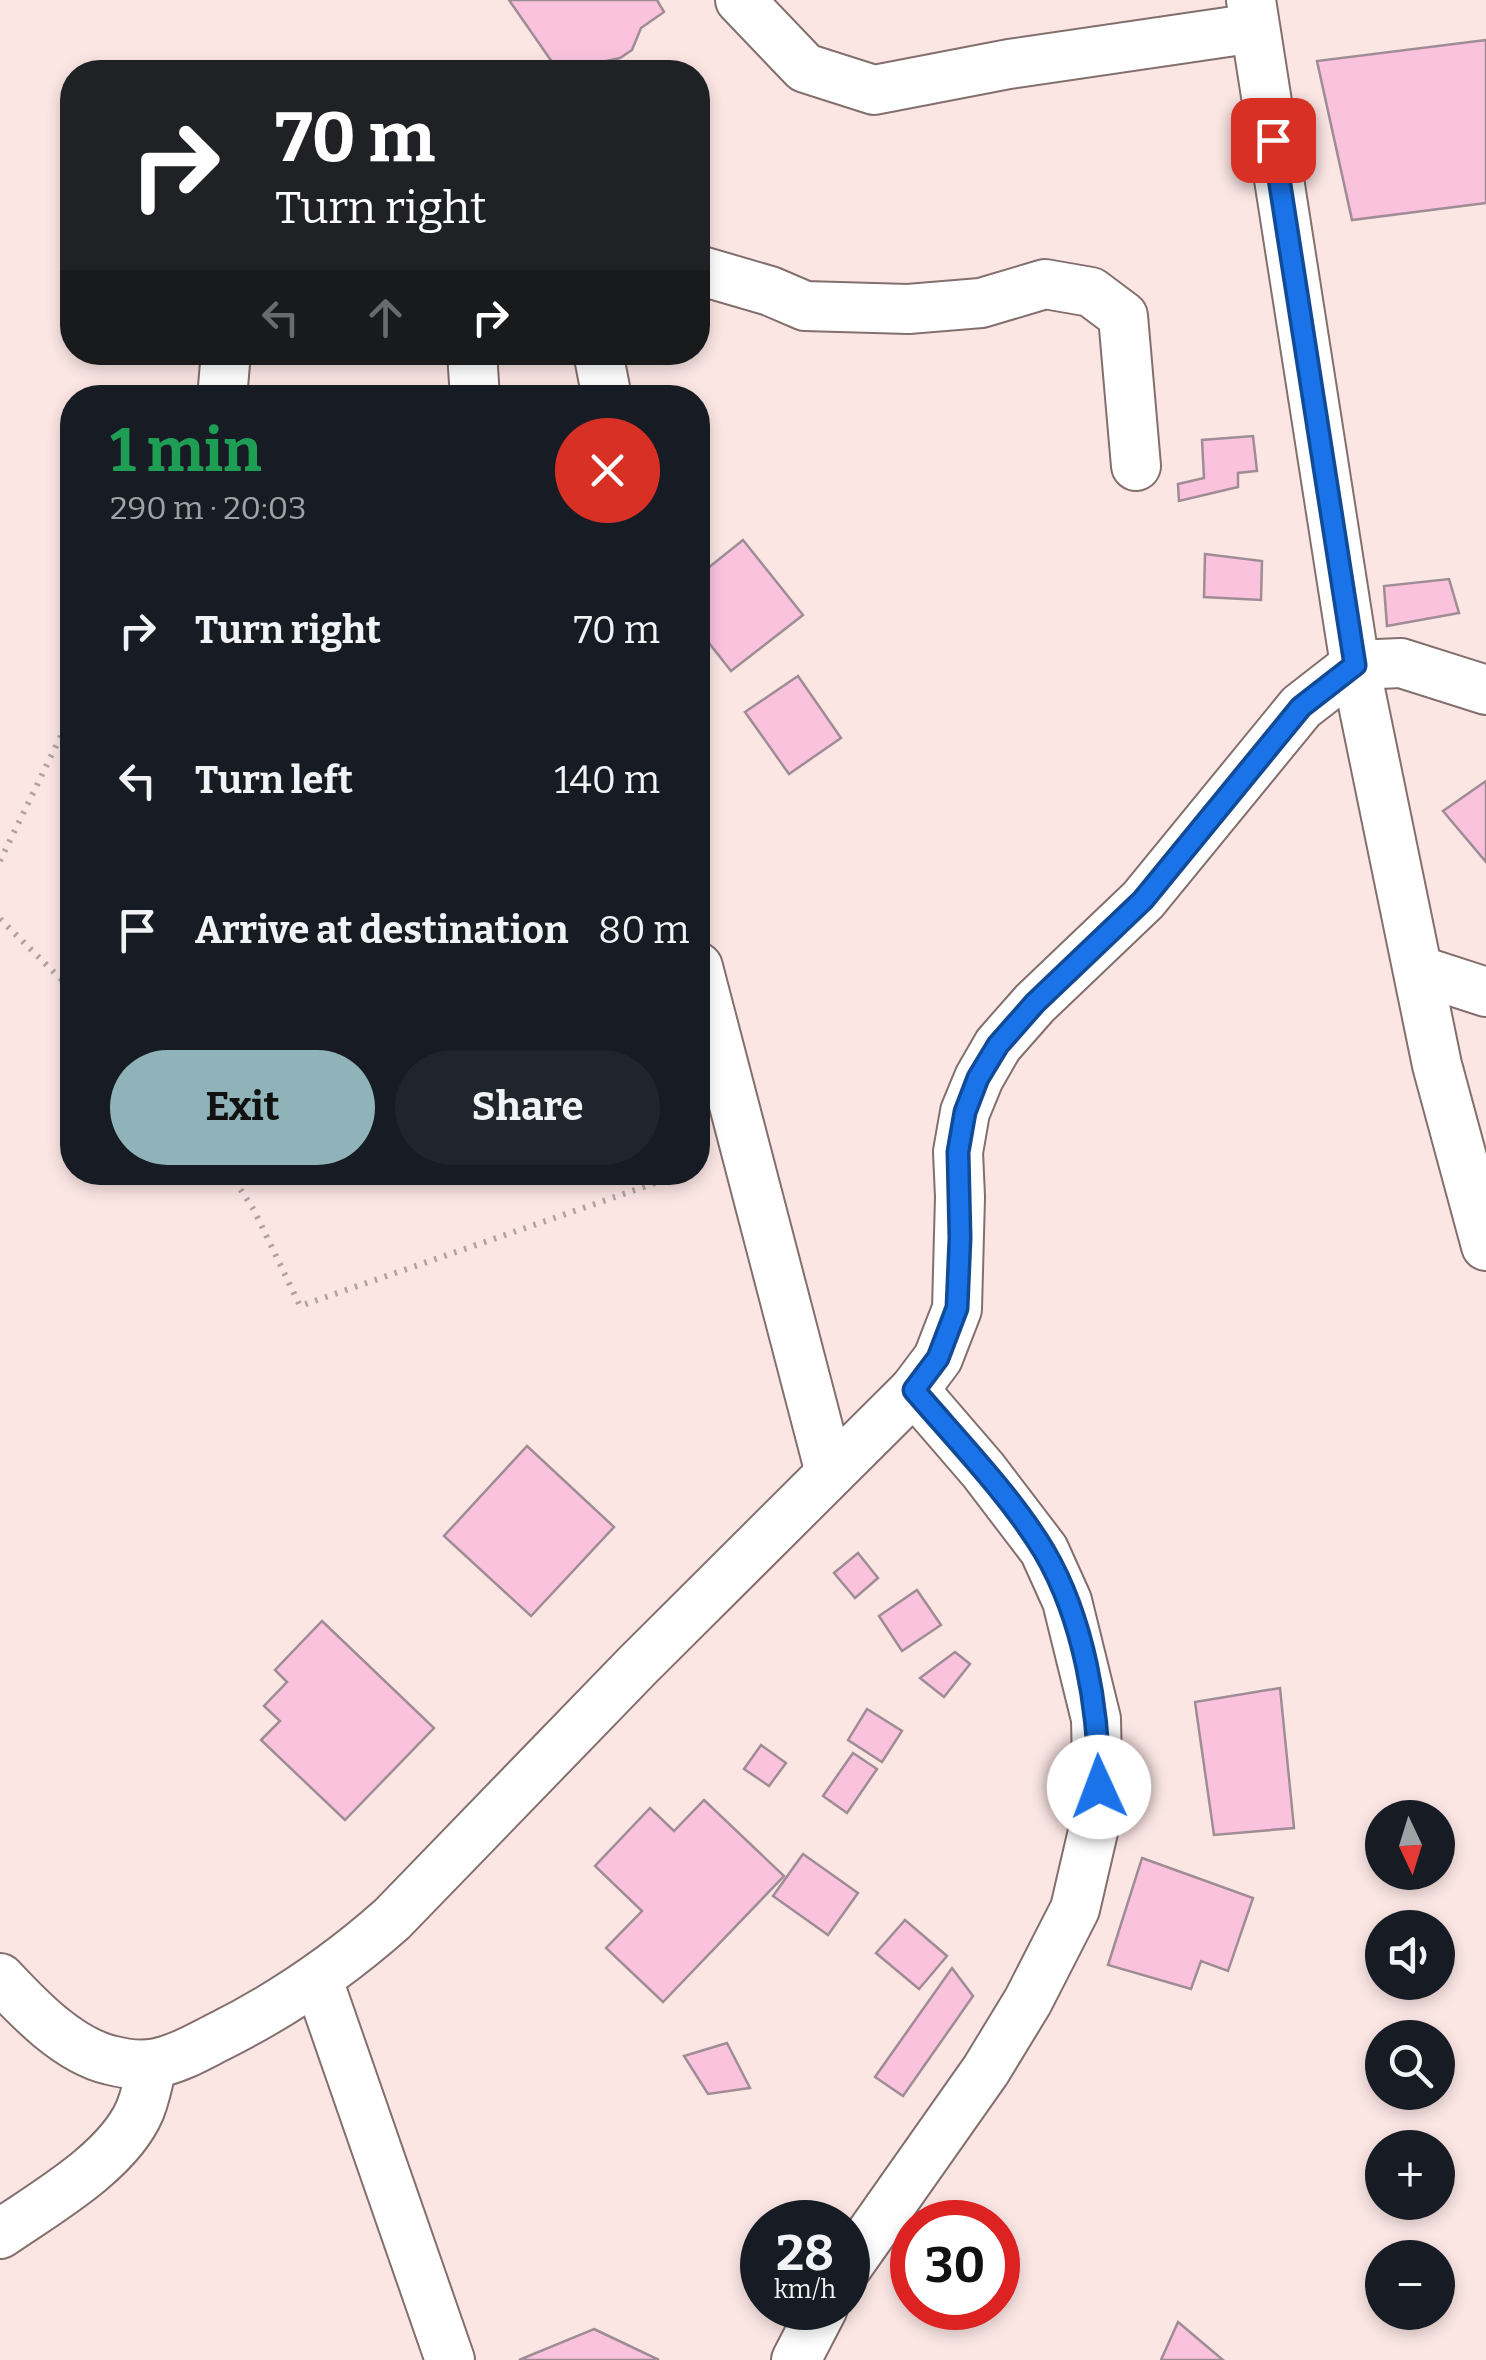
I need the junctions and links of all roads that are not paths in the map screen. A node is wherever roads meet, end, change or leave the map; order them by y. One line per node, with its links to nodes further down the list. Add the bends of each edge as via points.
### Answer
1 (740, 0): 2 (street, via 806,68 874,90)
2 (1253, 14): 5 (street)
3 (710, 274): 4 (street, via 805,306 842,309 981,303 1045,284 1091,292 1123,316)
4 (1136, 466)
5 (1355, 665): 6 (street, via 1401,663); 7 (street); 11 (street, via 1301,707 1143,900 998,1045 965,1112 958,1152 957,1308 938,1358)
6 (1486, 690)
7 (1418, 970): 8 (street); 10 (street)
8 (1486, 992)
9 (710, 1012): 12 (street)
10 (1486, 1246)
11 (914, 1390): 12 (street); 17 (street, via 1044,1550 1067,1601 1096,1719 1098,1810 1074,1908 1028,2001)
12 (830, 1473): 14 (street, via 392,1919)
13 (0, 1978): 15 (street, via 93,2054)
14 (318, 1980): 15 (street, via 187,2053); 19 (street)
15 (152, 2064): 16 (street, via 139,2113 125,2136)
16 (0, 2234)
17 (870, 2235)
18 (812, 2330): 20 (street)
19 (450, 2360)
20 (796, 2360)

